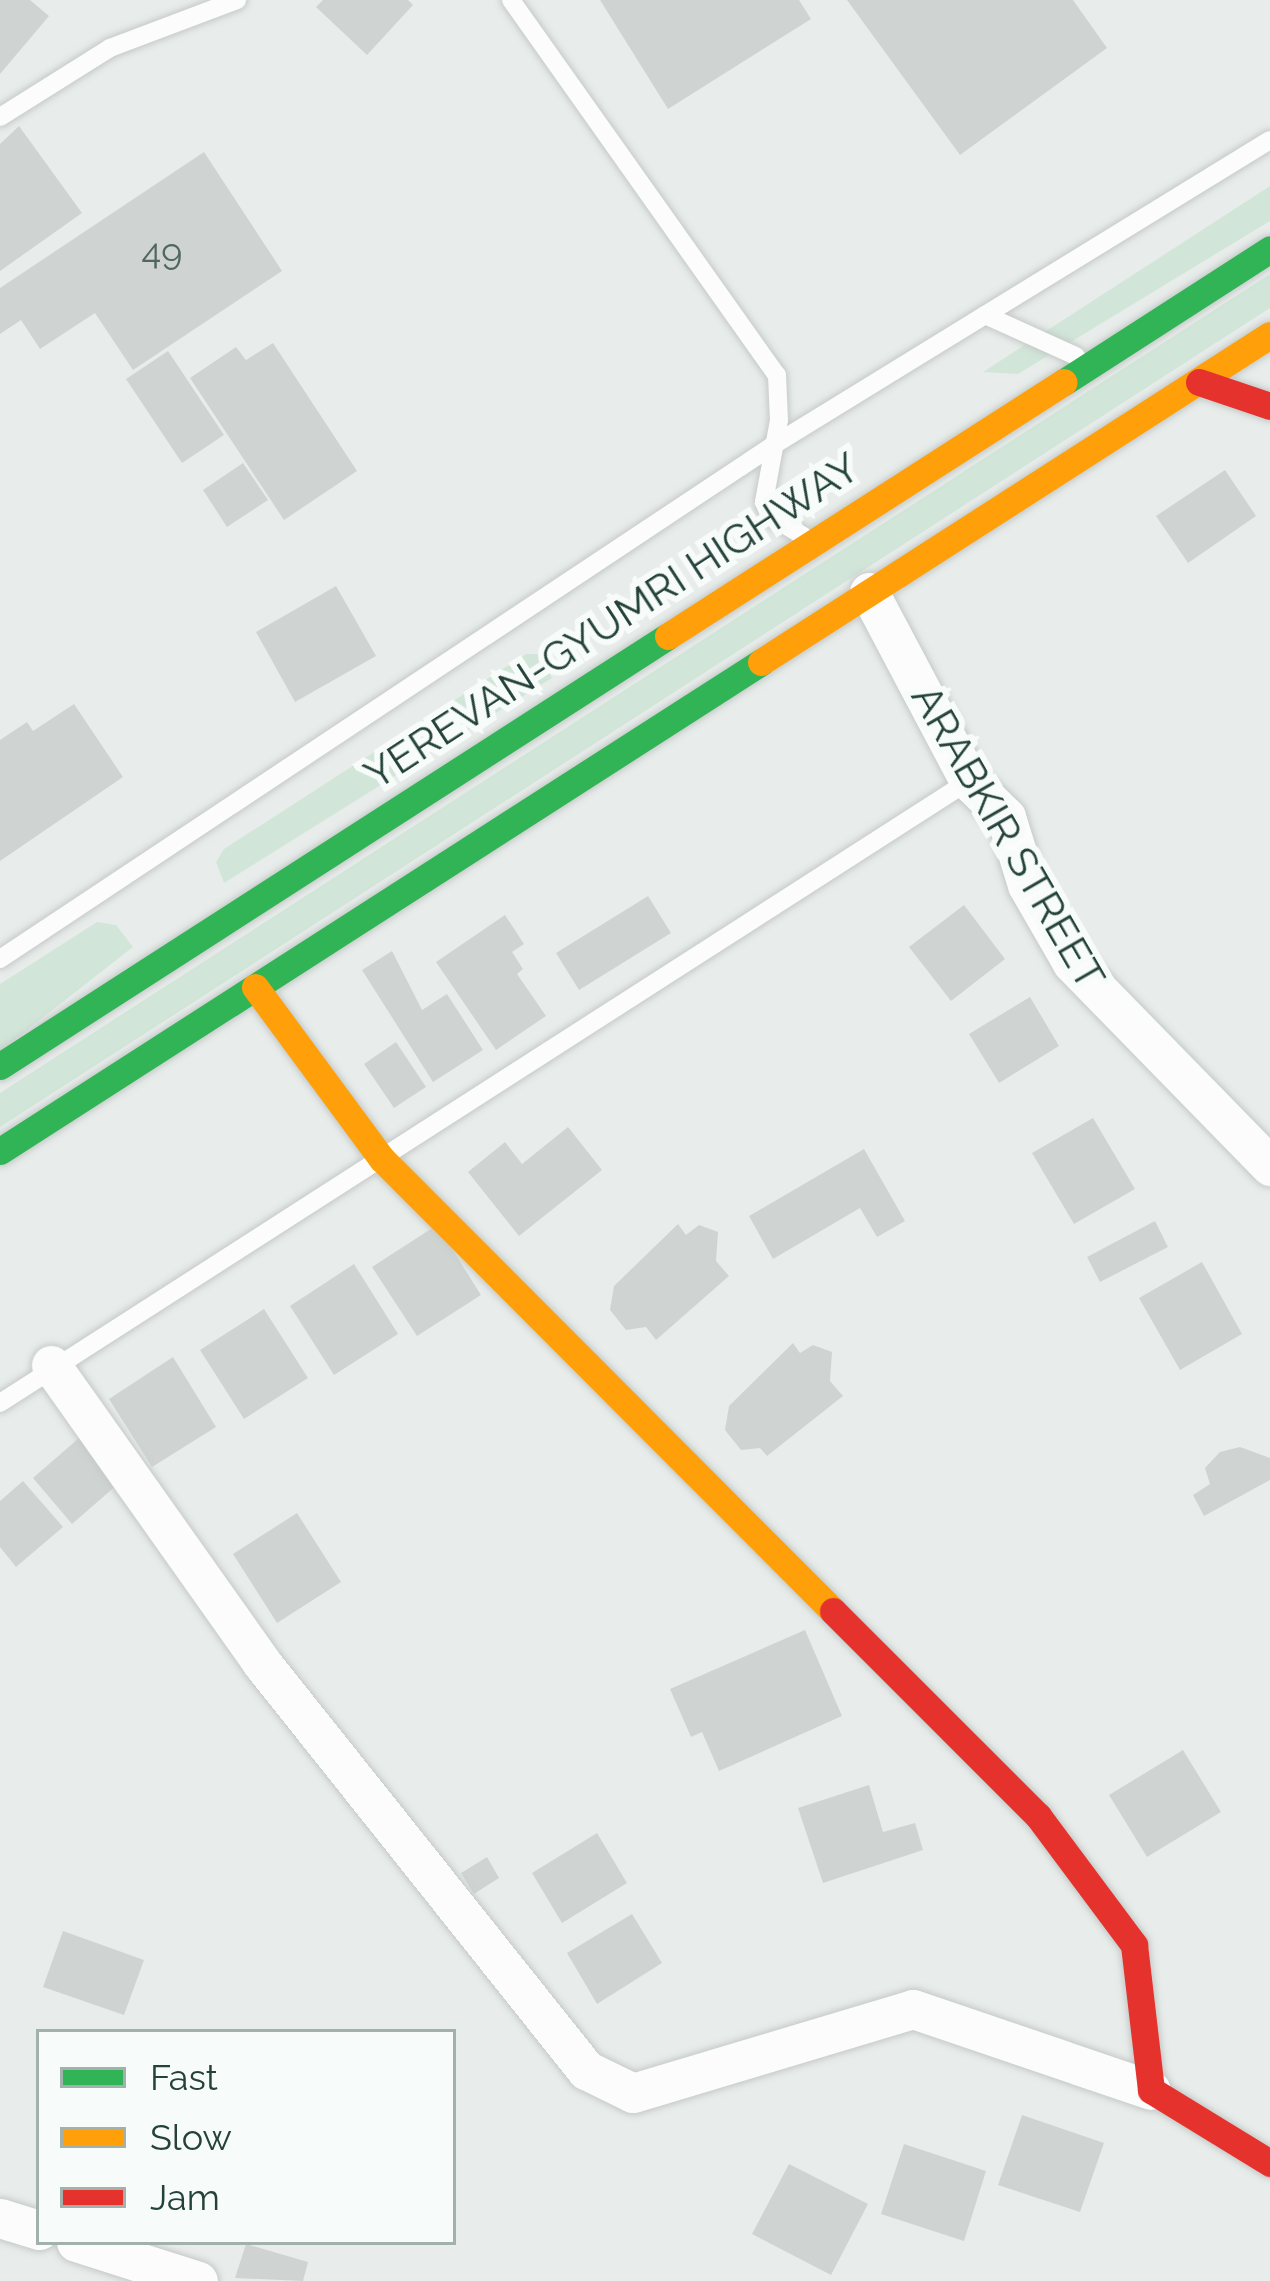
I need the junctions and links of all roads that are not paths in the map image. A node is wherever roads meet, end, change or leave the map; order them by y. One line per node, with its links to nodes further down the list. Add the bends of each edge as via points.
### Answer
1 (237, 0): 3 (lane, via 110,48)
2 (511, 0): 11 (lane, via 777,375)
3 (0, 117)
4 (1270, 140): 6 (lane)
5 (1270, 249): 8 (main road, YEREVAN-GYUMRI HIGHWAY)
6 (985, 315): 8 (lane); 11 (lane)
7 (1270, 335): 9 (main road)
8 (1092, 363): 12 (main road, YEREVAN-GYUMRI HIGHWAY)
9 (1199, 382): 10 (main road); 13 (main road)
10 (1270, 406)
11 (772, 446): 12 (lane, via 770,516); 15 (lane)
12 (812, 542): 17 (main road, YEREVAN-GYUMRI HIGHWAY)
13 (869, 592): 14 (street, ARABKIR STREET); 16 (main road)
14 (969, 782): 19 (lane); 20 (street, ARABKIR STREET, via 1006,817 1027,885 1072,963)
15 (0, 959)
16 (255, 986): 18 (main road); 19 (main road)
17 (0, 1066)
18 (0, 1150)
19 (382, 1159): 21 (lane); 23 (main road, via 1038,1816 1134,1945)
20 (1270, 1166)
21 (51, 1364): 22 (lane); 23 (street, via 261,1661 586,2070 633,2093 913,2009)
22 (0, 1403)
23 (1151, 2090): 24 (main road)
24 (1270, 2163)
25 (0, 2218): 26 (street)
26 (36, 2229)
27 (85, 2245): 28 (street)
28 (198, 2281)

